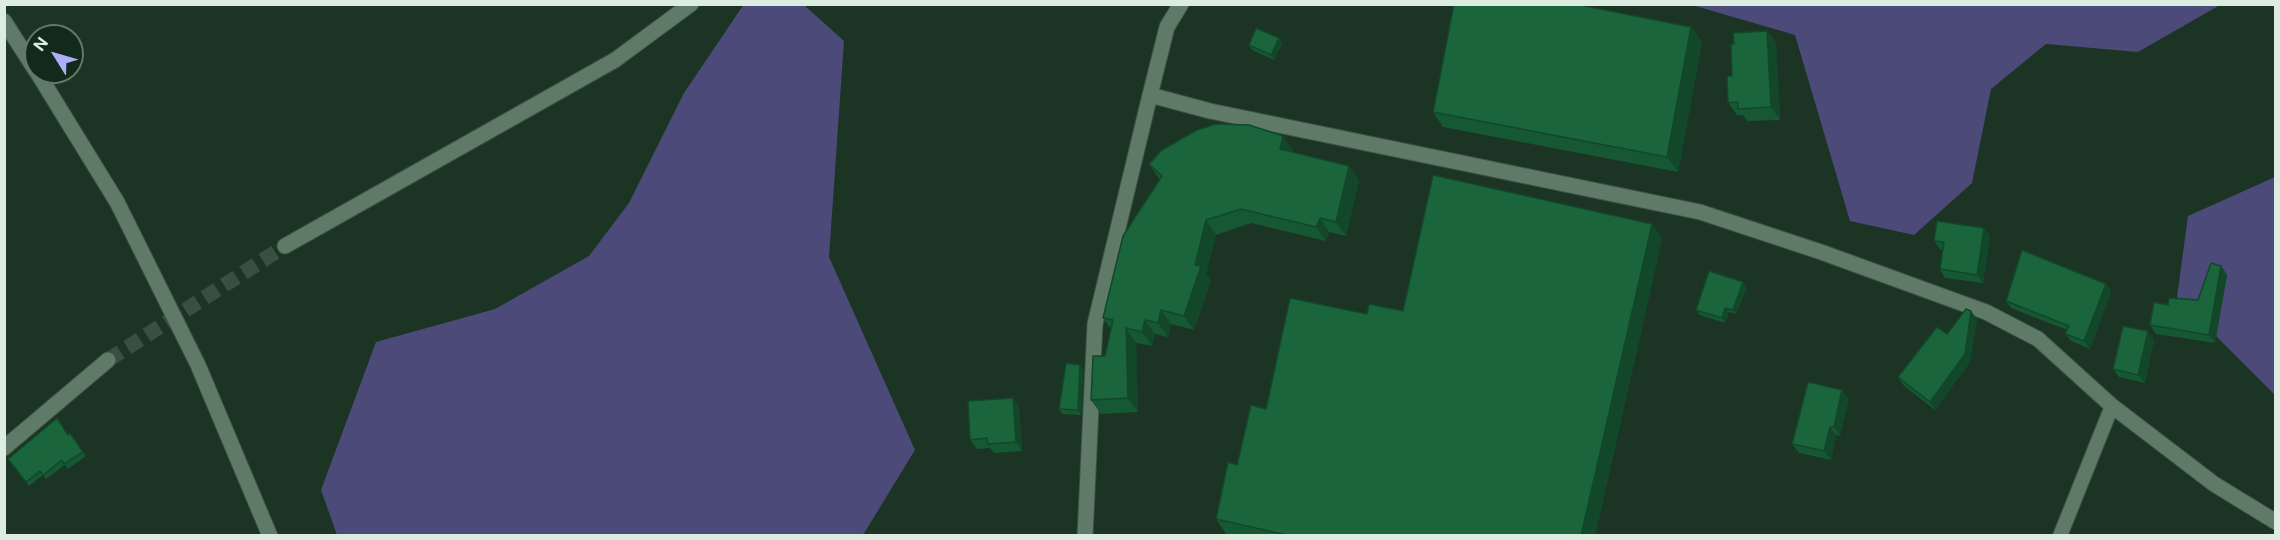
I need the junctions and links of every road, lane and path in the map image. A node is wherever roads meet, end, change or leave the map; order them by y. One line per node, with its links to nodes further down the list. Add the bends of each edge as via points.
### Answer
1 (691, 4): 7 (street, via 615,60)
2 (1181, 4): 6 (street, via 1167,27)
3 (4, 21): 4 (street)
4 (24, 52)
5 (44, 84): 12 (street, via 117,202 198,365)
6 (1150, 94): 9 (street, via 1210,111 1700,212 1986,312 2038,339); 13 (street, via 1095,324)
7 (285, 246)
8 (108, 360): 10 (street)
9 (2112, 406): 11 (street, via 2214,484); 14 (lane)
10 (4, 448)
11 (2276, 522)
12 (270, 536)
13 (1085, 536)
14 (2060, 536)

